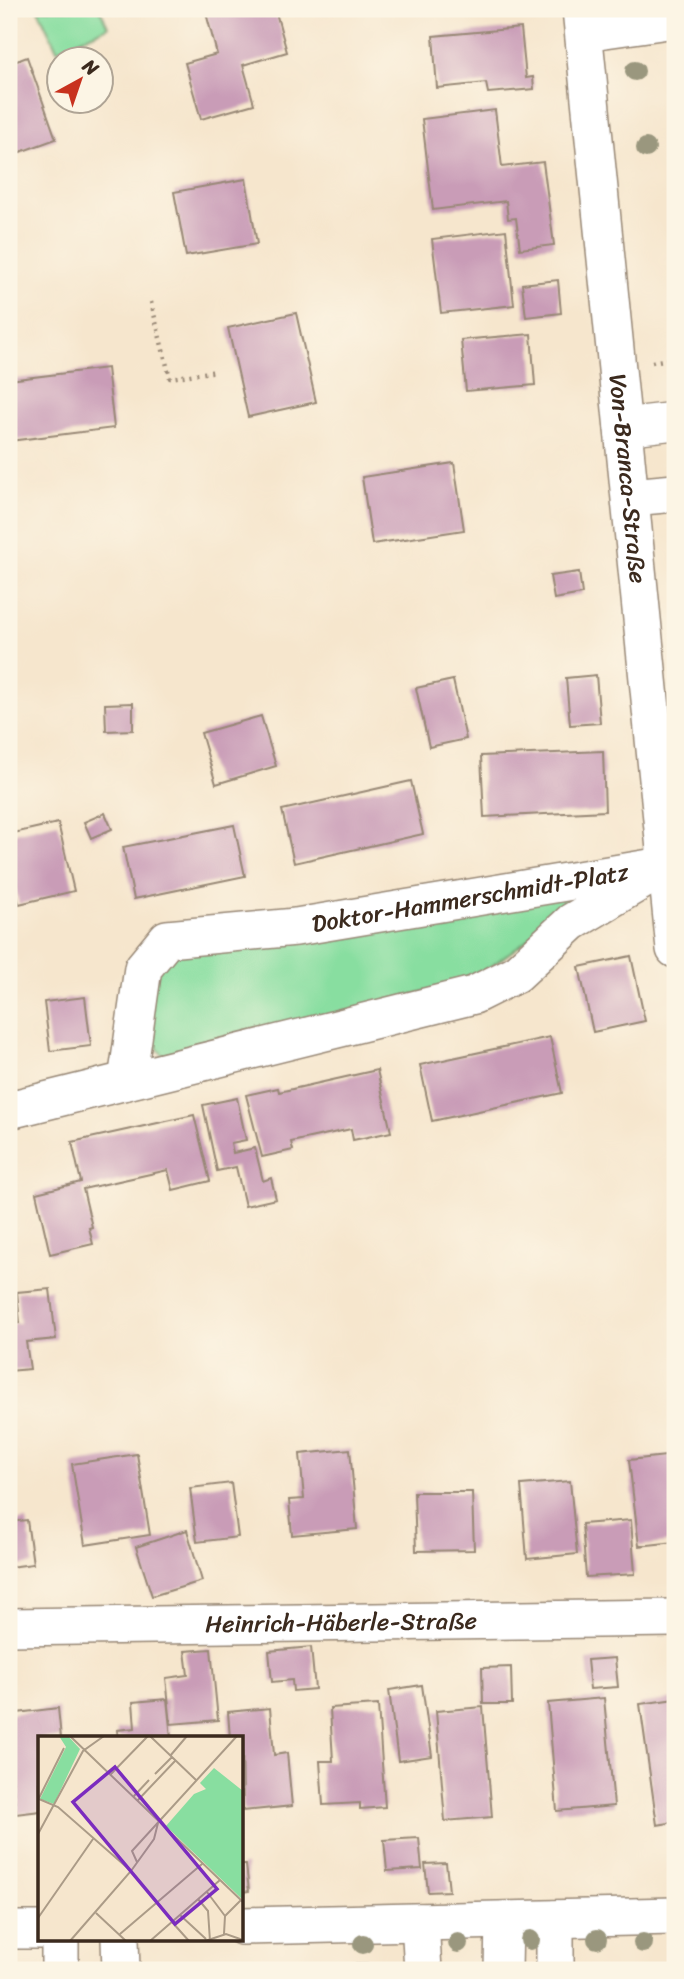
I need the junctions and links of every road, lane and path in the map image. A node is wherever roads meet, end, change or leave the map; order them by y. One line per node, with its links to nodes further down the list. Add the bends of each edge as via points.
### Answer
1 (675, 19): 2 (street)
2 (582, 20): 6 (street, Von-Branca-Straße)
3 (151, 302): 4 (path, via 170,378)
4 (218, 371)
5 (675, 421): 6 (street)
6 (623, 427): 8 (street, Von-Branca-Straße)
7 (675, 493): 8 (street)
8 (631, 497): 9 (street, Von-Branca-Straße)
9 (672, 864): 10 (street, Von-Branca-Straße); 11 (street, Doktor-Hammerschmidt-Platz, via 572,922 516,974 474,995); 11 (street, Doktor-Hammerschmidt-Platz, via 296,927 167,939 143,968)
10 (675, 949)
11 (127, 1081): 12 (street)
12 (9, 1111)
13 (675, 1618): 14 (street, Heinrich-Häberle-Straße)
14 (9, 1627)
15 (675, 1916): 16 (street)
16 (555, 1919): 17 (street); 28 (street)
17 (505, 1920): 18 (street); 27 (street)
18 (420, 1922): 19 (street); 26 (street)
19 (243, 1926)
20 (9, 1930): 21 (street)
21 (38, 1930)
22 (60, 1940): 24 (street)
23 (120, 1940): 25 (street)
24 (60, 1970)
25 (121, 1970)
26 (423, 1970)
27 (503, 1970)
28 (555, 1970)

